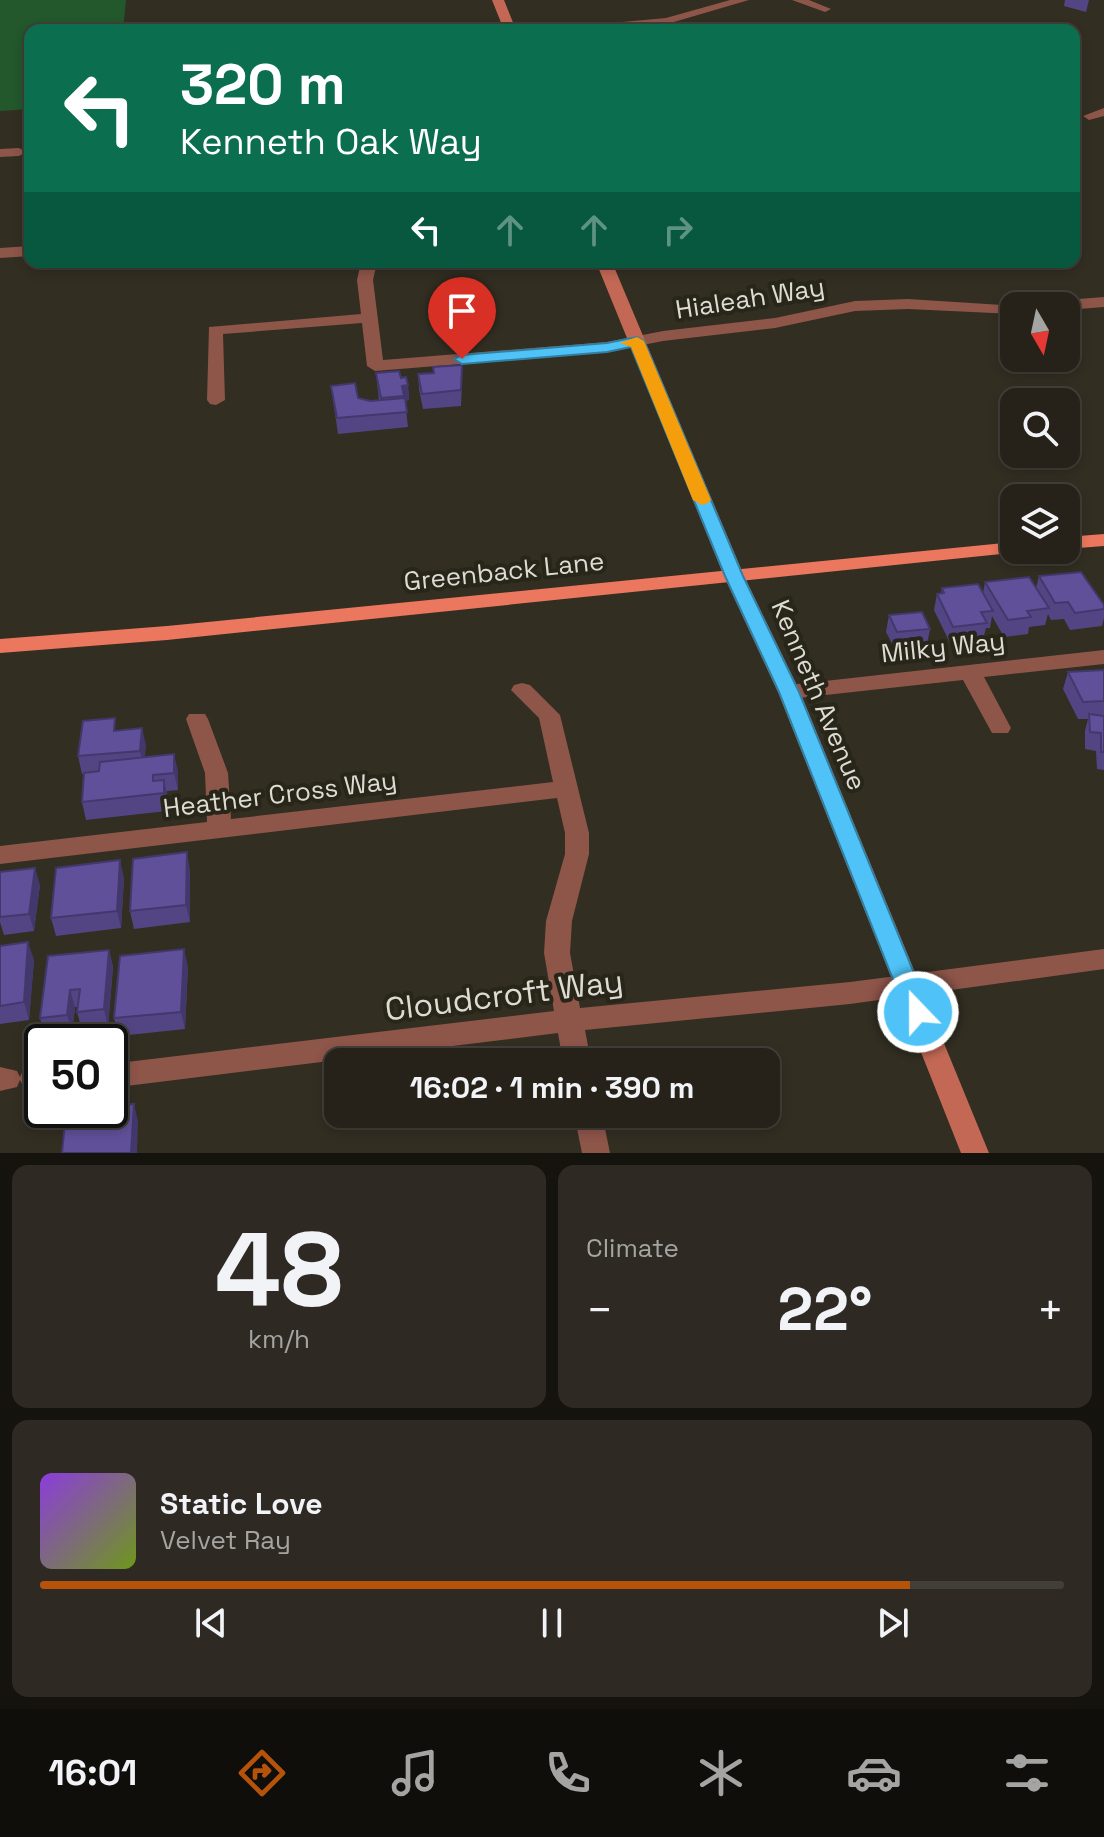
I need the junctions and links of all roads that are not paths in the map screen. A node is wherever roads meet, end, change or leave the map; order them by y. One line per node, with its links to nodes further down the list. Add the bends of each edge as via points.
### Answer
1 (498, 0): 5 (main road)
2 (743, 0): 6 (street, via 667,21)
3 (798, 0): 4 (street)
4 (825, 9)
5 (508, 24)
6 (634, 24)
7 (1104, 112): 8 (street)
8 (1089, 116)
9 (19, 152): 10 (street)
10 (0, 153)
11 (24, 251): 12 (street)
12 (0, 253)
13 (368, 268): 18 (street)
14 (607, 268): 19 (main road, Kenneth Avenue)
15 (1104, 302): 16 (street)
16 (1080, 304)
17 (1000, 308): 19 (street, Hialeah Way, via 855,306 751,327)
18 (369, 318): 19 (street, Hialeah Way, via 375,366); 20 (street, via 215,330)
19 (637, 341): 24 (main road, Kenneth Avenue)
20 (216, 400)
21 (1104, 540): 22 (main road)
22 (1080, 542)
23 (1000, 549): 24 (main road, Greenback Lane)
24 (734, 576): 25 (main road, Greenback Lane); 29 (main road, Kenneth Avenue)
25 (0, 646)
26 (1104, 657): 27 (street, Milky Way)
27 (970, 672): 29 (street, Milky Way); 31 (street)
28 (522, 690): 32 (street, via 549,715)
29 (789, 692): 36 (main road, Kenneth Avenue)
30 (197, 719): 33 (street, via 220,782)
31 (1000, 728)
32 (567, 789): 33 (street, Heather Cross Way); 37 (street, via 577,854 559,921 557,953)
33 (219, 831): 34 (street, Heather Cross Way)
34 (0, 855)
35 (1104, 959): 36 (street, Cloudcroft Way)
36 (907, 984): 37 (street, Cloudcroft Way); 42 (main road, Kenneth Avenue)
37 (569, 1021): 38 (street); 39 (street, Cloudcroft Way)
38 (574, 1048)
39 (128, 1074)
40 (591, 1128): 41 (street)
41 (596, 1153)
42 (975, 1153)

